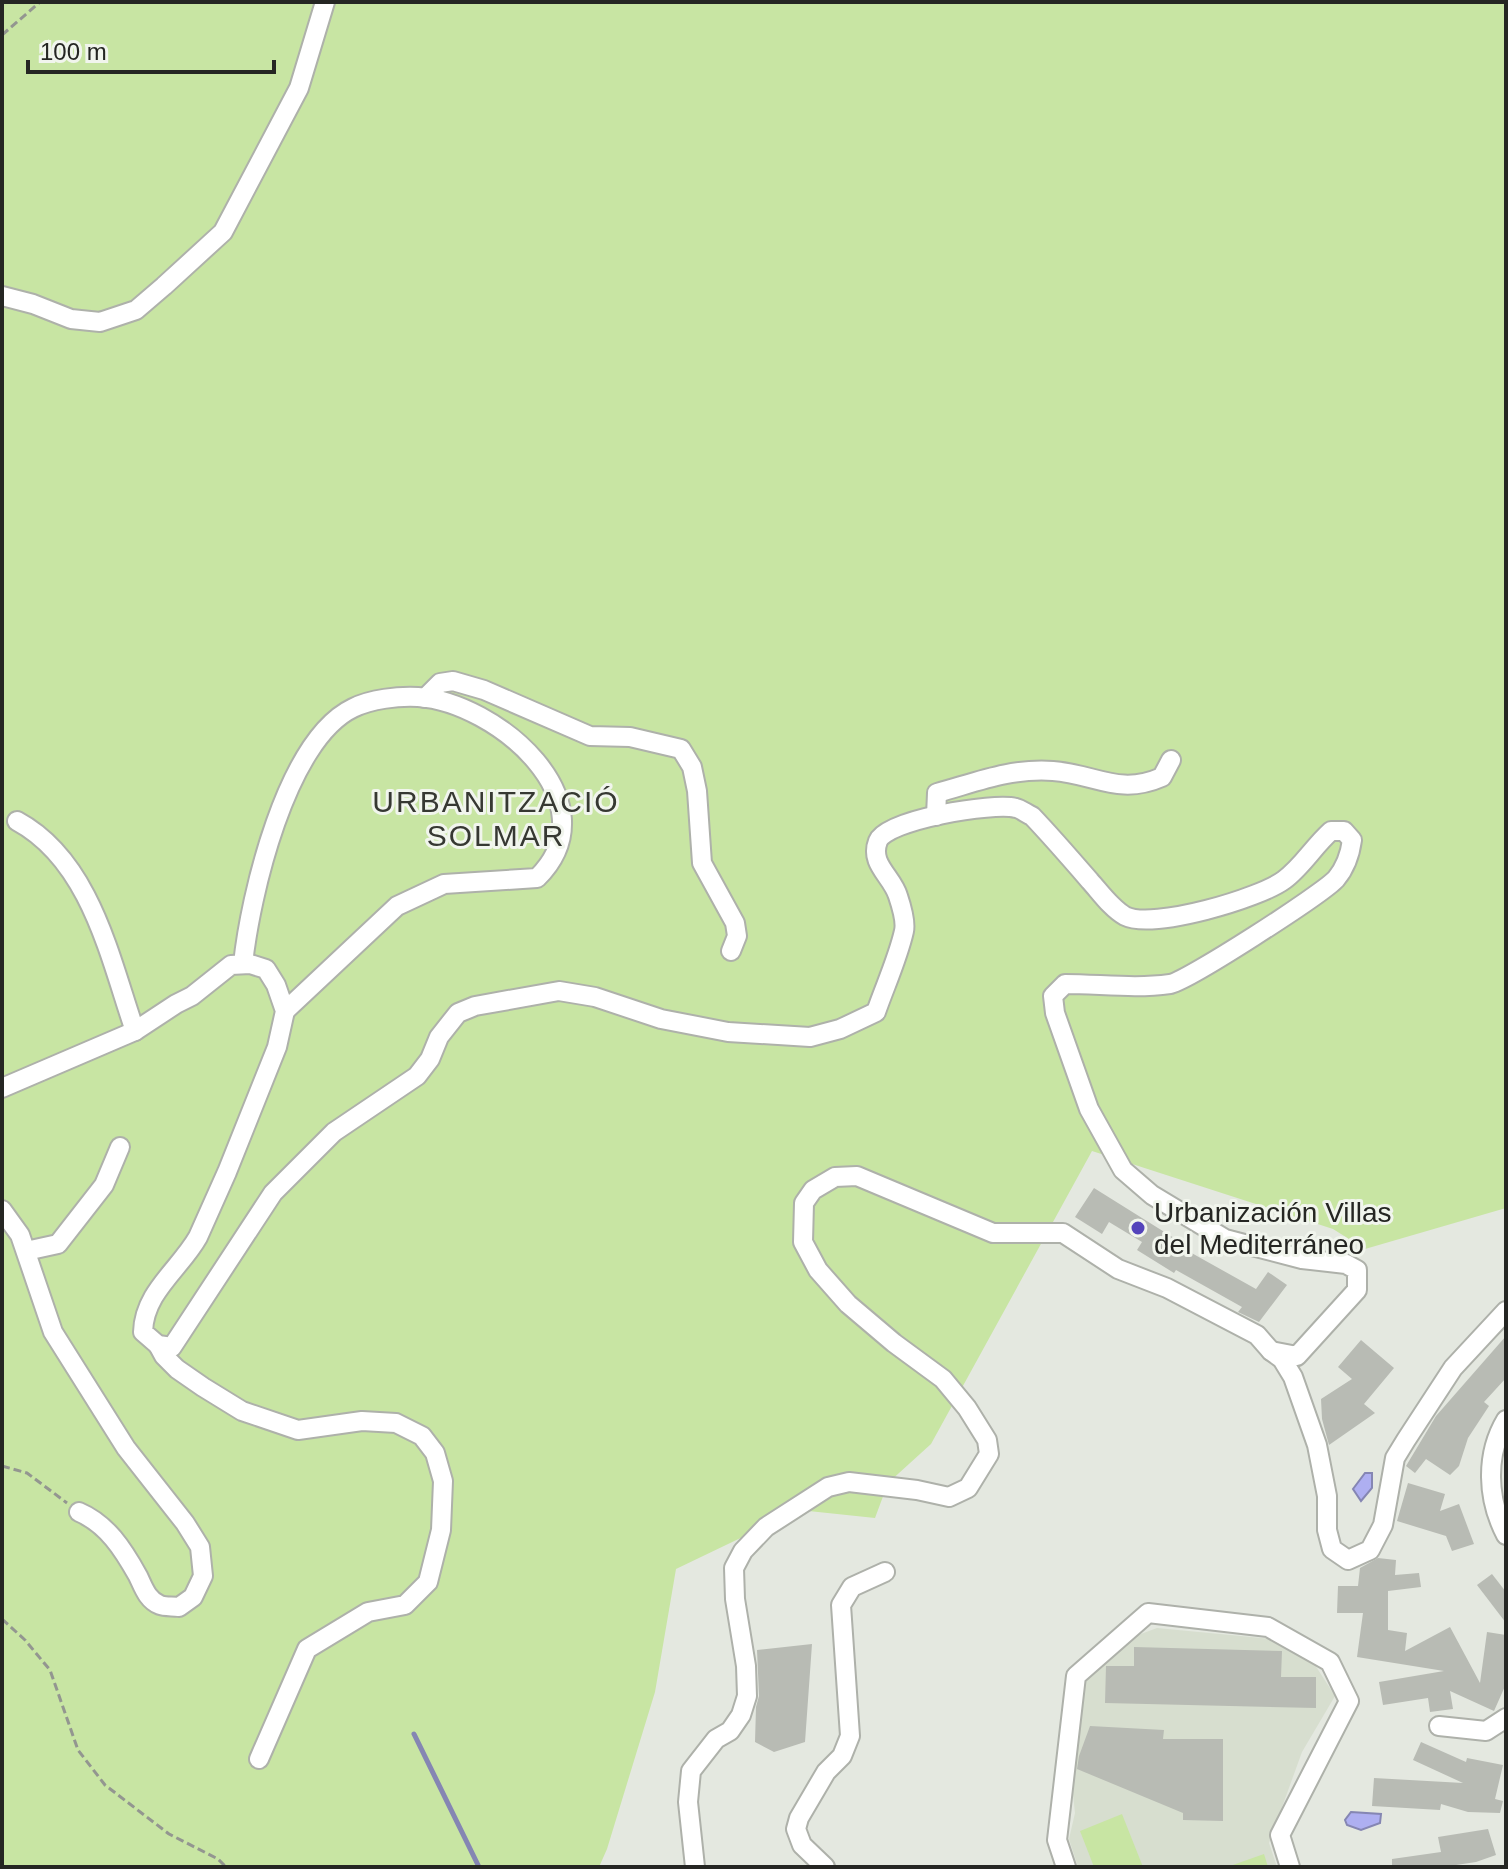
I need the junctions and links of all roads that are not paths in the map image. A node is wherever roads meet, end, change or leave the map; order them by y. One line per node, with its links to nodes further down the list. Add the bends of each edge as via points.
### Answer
1 (325, 2): 2 (street, via 299,88 223,232 164,286 136,310 100,322 71,319)
2 (2, 296)
3 (425, 698): 7 (street, via 440,683 453,681 590,736 630,737 681,749 697,791 702,863 735,923); 8 (street, via 383,700 351,709 317,738 294,774 255,884); 9 (street, via 483,719 539,763 557,791 562,820 552,863 537,878 444,884 397,906)
4 (1171, 760): 5 (street, via 1162,777 1139,786 1054,771 985,777 937,793)
5 (936, 816): 16 (street, via 888,830 879,838 875,852 898,893 905,928 876,1012 810,1037 728,1032 559,991 458,1013 417,1076 334,1132 273,1193 172,1347); 17 (street, via 1016,808 1032,816 1107,901 1126,916 1144,919 1185,916 1263,891 1283,882 1331,831 1344,831 1352,840 1350,857 1336,879 1173,984 1065,984 1053,996 1089,1109 1123,1170 1152,1195 1225,1239 1357,1270 1357,1290 1297,1356)
6 (17, 821): 10 (street, via 35,831 69,868 94,913)
7 (731, 951)
8 (243, 964): 9 (street, via 266,969); 10 (street, via 231,965)
9 (285, 1011): 16 (street, via 277,1047 198,1237 151,1299 143,1318 143,1332)
10 (135, 1031): 11 (street)
11 (2, 1088)
12 (120, 1147): 14 (street, via 104,1185 58,1244)
13 (2, 1210): 14 (street)
14 (26, 1251): 19 (street, via 53,1332 126,1448 200,1547 203,1576 193,1597 179,1607 159,1605 146,1594 109,1532)
15 (1506, 1311): 17 (street, via 1453,1368 1406,1440 1395,1458 1383,1525 1370,1550 1348,1560 1332,1549 1317,1445 1293,1377)
16 (158, 1345): 24 (street, via 177,1369 242,1411 298,1430 362,1421 396,1423 422,1436 435,1453 443,1481 441,1530 428,1582 405,1605 368,1612 307,1649)
17 (1271, 1351): 25 (street, via 1257,1335 1118,1269 1063,1233 993,1233 857,1176 835,1177 813,1190 804,1203 803,1242 818,1270 848,1304 943,1379 987,1440 989,1454 968,1488 949,1497 849,1482 828,1487 766,1527 743,1551 734,1568 747,1696 730,1731 716,1739 691,1771 688,1802)
18 (1506, 1420): 20 (street, via 1489,1481)
19 (79, 1512)
20 (1506, 1535)
21 (885, 1572): 26 (street, via 852,1587 841,1605 850,1736 796,1829 802,1845)
22 (1506, 1718): 23 (street, via 1486,1731)
23 (1439, 1726)
24 (259, 1759)
25 (695, 1867)
26 (825, 1867)
27 (1066, 1867): 28 (street, via 1057,1840 1076,1676 1148,1613 1268,1627 1330,1662 1349,1701 1280,1835)
28 (1290, 1867)

